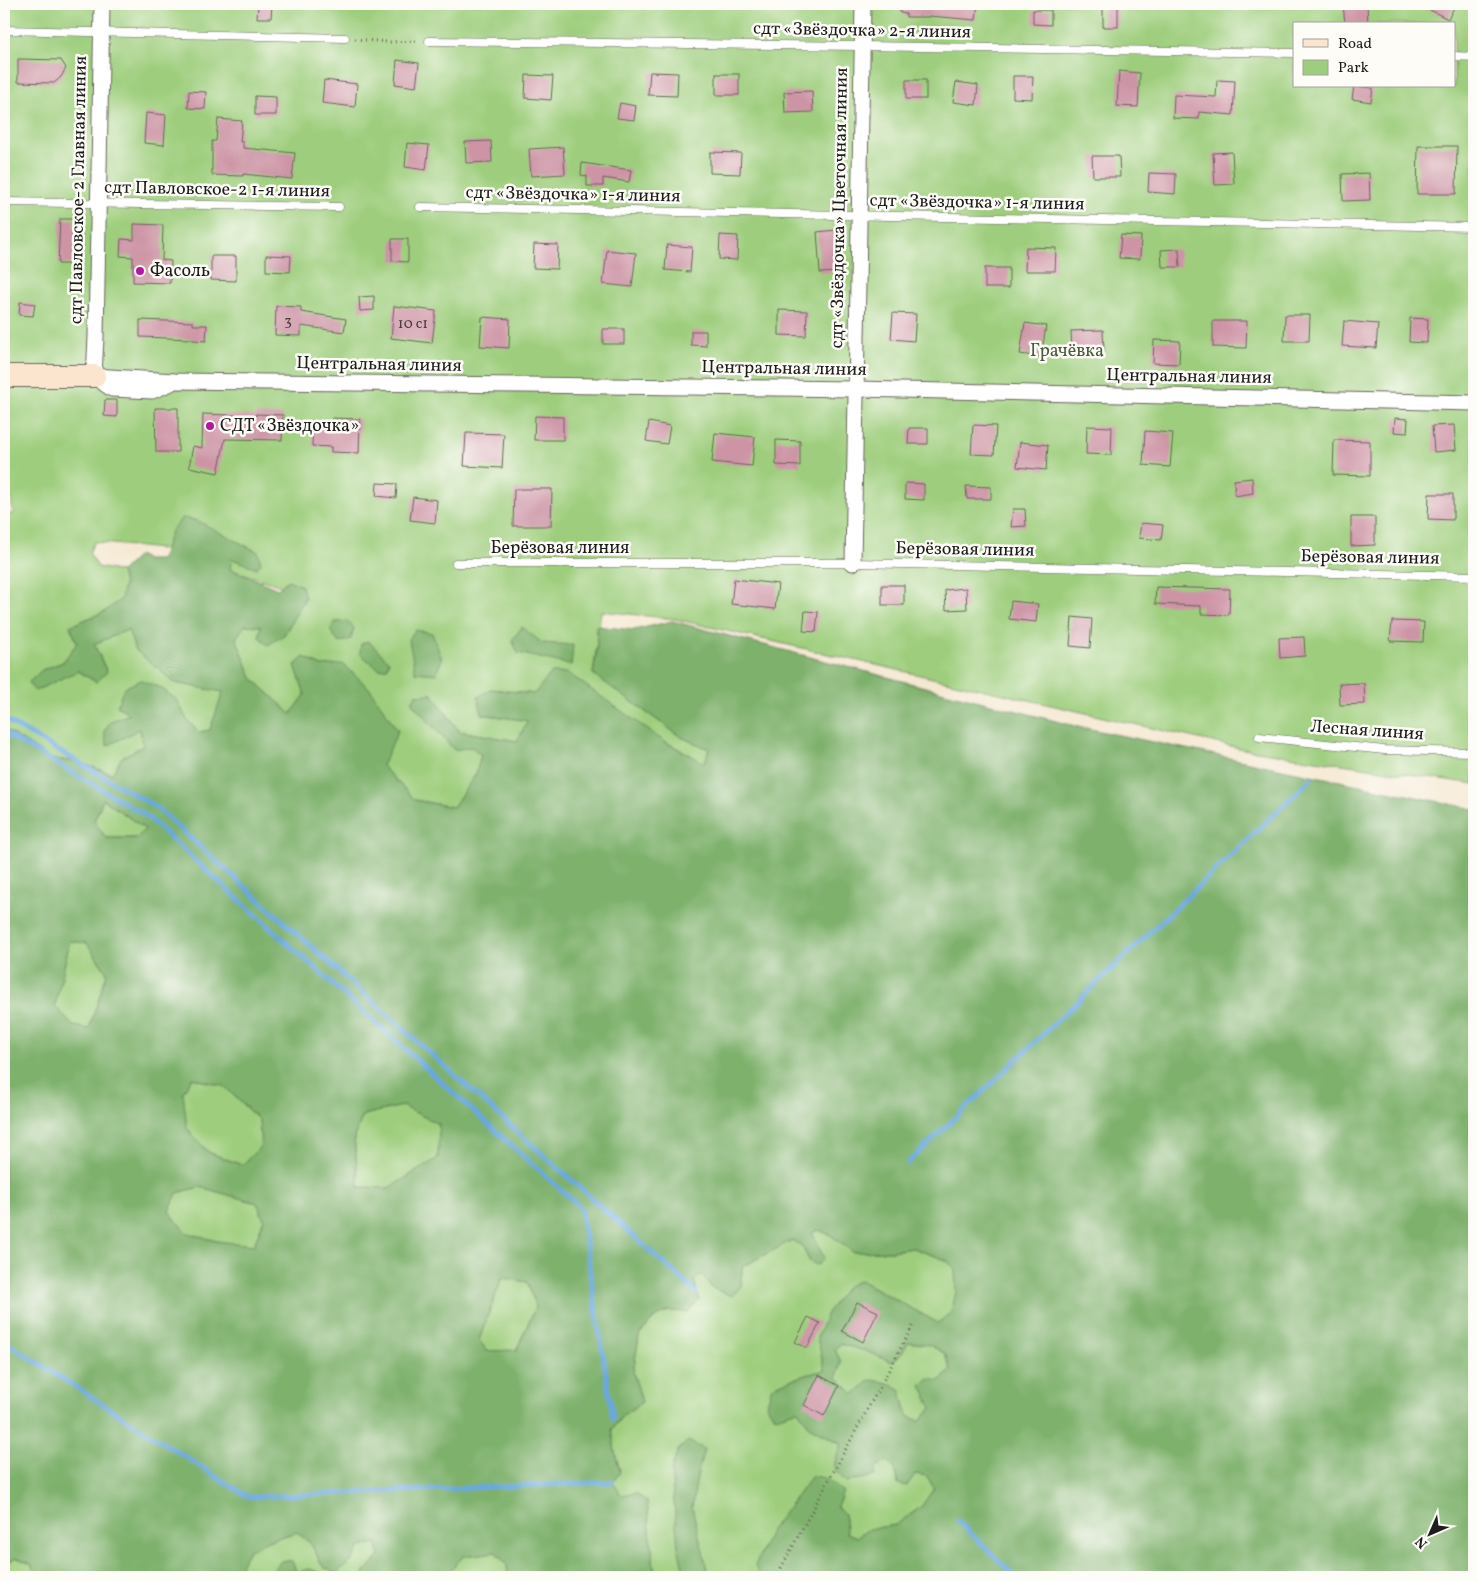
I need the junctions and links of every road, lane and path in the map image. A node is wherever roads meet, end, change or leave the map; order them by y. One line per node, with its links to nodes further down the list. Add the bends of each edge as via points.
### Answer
1 (102, 4): 4 (street, сдт Павловское-2 Главная линия)
2 (863, 4): 7 (street, сдт «Звёздочка» Цветочная линия)
3 (4, 30): 4 (lane)
4 (101, 32): 5 (lane); 12 (street, сдт Павловское-2 Главная линия)
5 (345, 38): 6 (path)
6 (429, 41): 7 (lane, сдт «Звёздочка» 2-я линия)
7 (862, 46): 8 (lane, сдт «Звёздочка» 2-я линия); 15 (street, сдт «Звёздочка» Цветочная линия)
8 (1293, 54)
9 (1456, 56): 10 (lane)
10 (1474, 57)
11 (4, 202): 12 (lane, сдт Павловское-2 1-я линия)
12 (98, 204): 13 (lane, сдт Павловское-2 1-я линия); 18 (street, сдт Павловское-2 Главная линия)
13 (340, 207)
14 (420, 207): 15 (lane, сдт «Звёздочка» 1-я линия)
15 (859, 216): 16 (lane, сдт «Звёздочка» 1-я линия); 19 (street, сдт «Звёздочка» Цветочная линия)
16 (1474, 226)
17 (4, 376): 18 (street)
18 (94, 376): 19 (street, Центральная линия, via 175,381)
19 (856, 389): 20 (street, Центральная линия); 21 (street, сдт «Звёздочка» Цветочная линия)
20 (1474, 403)
21 (852, 562): 22 (lane, Берёзовая линия); 23 (lane, Берёзовая линия)
22 (456, 563)
23 (1474, 576)
24 (1259, 737): 25 (lane, Лесная линия, via 1384,750)
25 (1474, 752)
26 (914, 1324): 27 (path)
27 (776, 1577)

